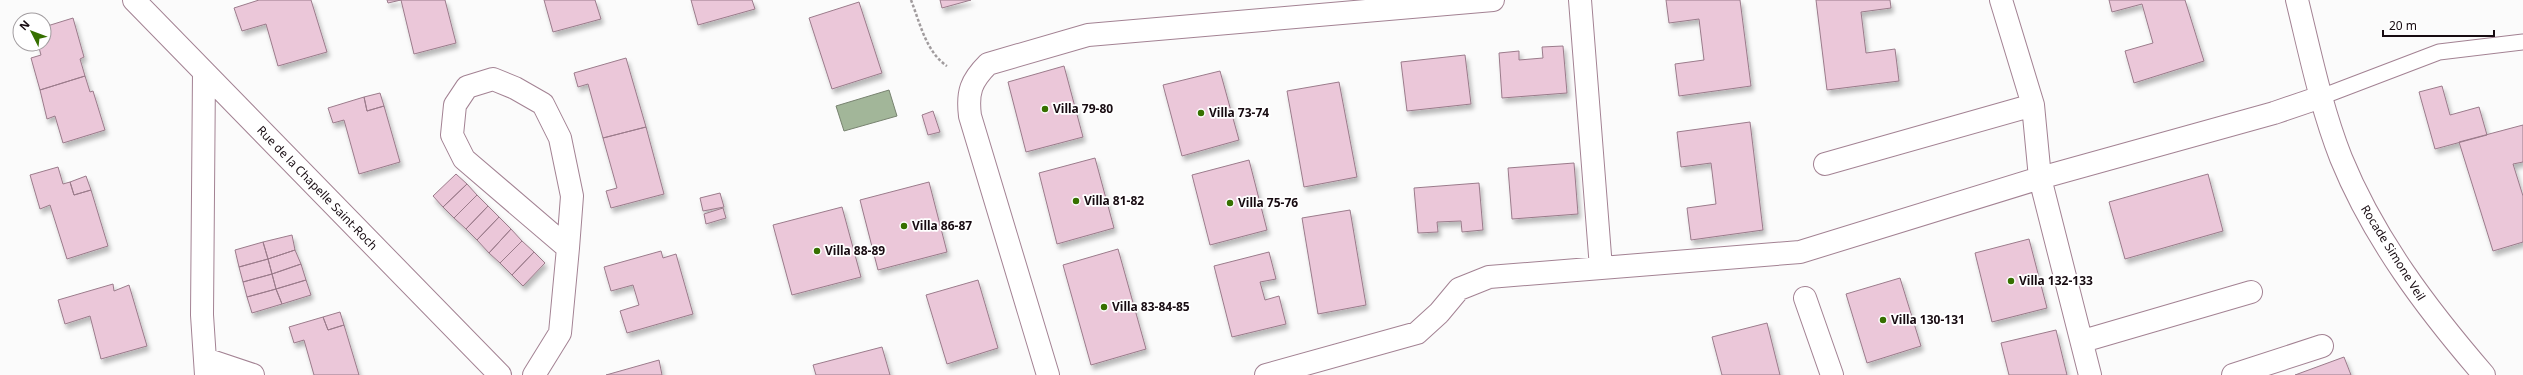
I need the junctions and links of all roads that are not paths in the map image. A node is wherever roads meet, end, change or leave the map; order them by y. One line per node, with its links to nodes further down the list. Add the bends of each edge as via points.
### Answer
1 (134, 0): 7 (street, Rue de la Chapelle Saint-Roch)
2 (1493, 0): 22 (street, via 1088,35 988,64 976,76 968,97 970,116)
3 (1580, 0): 13 (street)
4 (2002, 0): 9 (street)
5 (2297, 0): 8 (street, Rocade Simone Veil)
6 (2523, 42): 8 (lane, via 2439,52)
7 (204, 72): 18 (street, via 202,315); 20 (street, Rue de la Chapelle Saint-Roch)
8 (2322, 96): 11 (street, via 2266,115); 27 (street, Rocade Simone Veil, via 2341,157 2360,200 2385,244 2413,288)
9 (2032, 105): 10 (street); 11 (street)
10 (1825, 164)
11 (2040, 178): 13 (street, via 1800,252); 16 (street)
12 (568, 248): 12 (street, via 464,159 452,135 455,105 467,87 493,79 543,104 560,138 572,196); 21 (street, via 560,333)
13 (1601, 268): 23 (street, via 1489,277 1459,289 1418,333)
14 (2251, 292): 16 (street)
15 (1804, 298): 24 (street)
16 (2083, 341): 25 (street)
17 (2322, 346): 26 (street)
18 (206, 367): 19 (street)
19 (252, 375)
20 (500, 375)
21 (534, 375)
22 (1048, 375)
23 (1266, 375)
24 (1832, 375)
25 (2090, 375)
26 (2233, 375)
27 (2484, 375)

